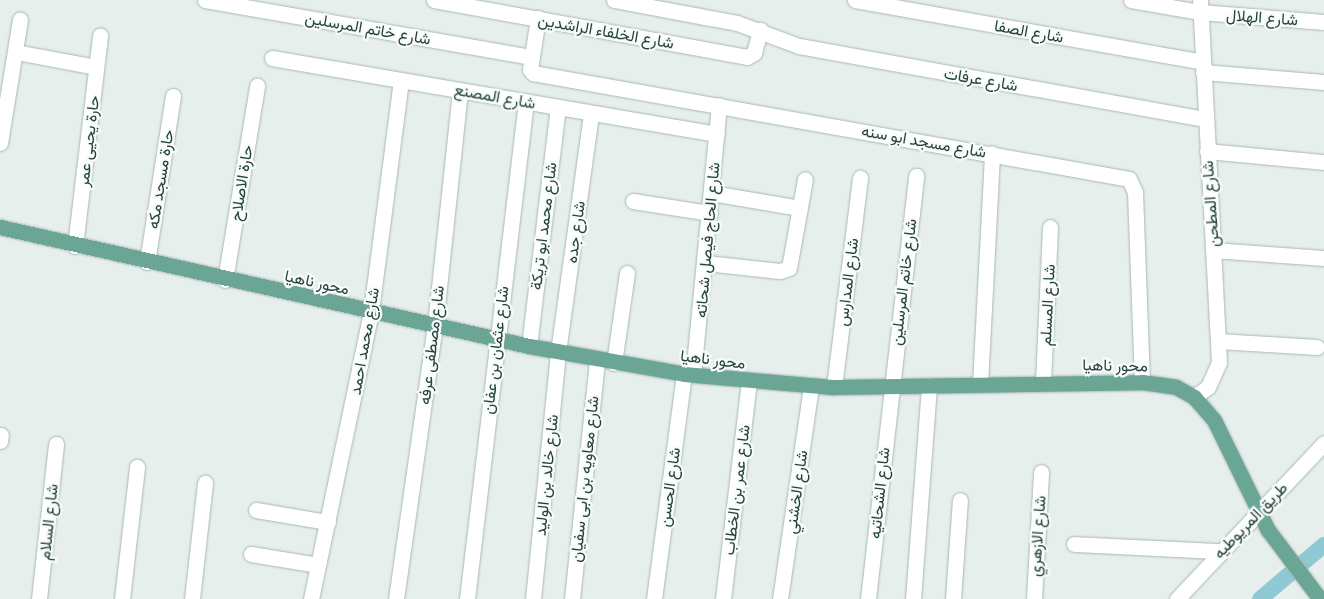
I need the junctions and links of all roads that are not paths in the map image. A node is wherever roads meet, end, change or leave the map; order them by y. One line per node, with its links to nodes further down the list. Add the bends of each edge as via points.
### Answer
1 (205, 0): 13 (street, شارع خاتم المرسلين)
2 (434, 0): 7 (street, شارع الخلفاء الراشدين)
3 (614, 0): 10 (street, شارع عرفات)
4 (855, 0): 15 (street, شارع الصفا)
5 (1131, 0): 6 (street, شارع الهلال)
6 (1200, 6): 9 (street, شارع الهلال); 15 (street, شارع المطحن)
7 (538, 18): 10 (street, شارع الخلفاء الراشدين, via 747,57 754,53); 13 (street)
8 (20, 20): 12 (street)
9 (1324, 22)
10 (760, 30): 26 (street, شارع عرفات, via 799,46)
11 (100, 35): 16 (street, حارة يحيى عمر)
12 (16, 52): 16 (street); 28 (street)
13 (532, 56): 23 (street, شارع مسجد ابو سنه, via 533,73)
14 (272, 58): 17 (street, شارع المصنع)
15 (1203, 67): 18 (street, شارع الصفا); 26 (street, شارع المطحن)
16 (96, 68): 41 (street, حارة يحيى عمر)
17 (402, 81): 20 (street, شارع المصنع); 48 (street, شارع محمد احمد)
18 (1324, 82)
19 (257, 86): 47 (street, حارة الاصلاح)
20 (460, 90): 22 (street, شارع المصنع); 49 (street, شارع مصطفى عرفه)
21 (173, 96): 44 (street, حارة مسجد مكه)
22 (526, 101): 24 (street, شارع المصنع); 50 (street, شارع عثمان بن عفان)
23 (719, 105): 27 (street, شارع الحاج فيصل شحاته); 30 (street, شارع مسجد ابو سنه)
24 (558, 107): 25 (street, شارع المصنع); 52 (street, شارع محمد ابو تريكة)
25 (591, 113): 27 (street, شارع المصنع); 54 (street, شارع جده)
26 (1205, 119): 29 (street, شارع المطحن)
27 (717, 134): 35 (street, شارع الحاج فيصل شحاته)
28 (0, 143)
29 (1207, 152): 31 (street); 42 (street, شارع المطحن)
30 (992, 153): 60 (street, شارع مسجد ابو سنه, via 1123,176 1134,184); 61 (street)
31 (1324, 162)
32 (916, 176): 65 (street, شارع خاتم المرسلين)
33 (860, 178): 64 (street, شارع المدارس)
34 (804, 179): 37 (street)
35 (712, 193): 37 (street); 38 (street, شارع الحاج فيصل شحاته)
36 (633, 201): 38 (street)
37 (800, 208): 45 (street, via 792,262 786,270)
38 (710, 213): 45 (street, شارع الحاج فيصل شحاته)
39 (0, 227): 41 (main road, محور ناهيا)
40 (1050, 228): 59 (street, شارع المسلم)
41 (75, 246): 44 (main road, محور ناهيا)
42 (1213, 250): 43 (street); 51 (street, شارع المطحن)
43 (1324, 258)
44 (147, 262): 47 (main road, محور ناهيا)
45 (706, 263): 57 (street, شارع الحاج فيصل شحاته)
46 (627, 273): 56 (street)
47 (225, 280): 48 (main road, محور ناهيا)
48 (371, 311): 49 (main road, محور ناهيا); 77 (street, شارع محمد احمد)
49 (435, 325): 50 (main road, محور ناهيا); 86 (street, شارع مصطفى عرفه)
50 (495, 338): 52 (main road, محور ناهيا); 87 (street, شارع عثمان بن عفان)
51 (1218, 341): 53 (street); 66 (street, شارع المطحن, via 1219,362 1214,379)
52 (529, 346): 54 (main road, محور ناهيا)
53 (1317, 347)
54 (558, 352): 55 (main road, محور ناهيا); 88 (street, شارع خالد بن الوليد)
55 (597, 360): 56 (main road, محور ناهيا); 89 (street, شارع معاويه بن ابى سفيان)
56 (614, 362): 57 (main road, محور ناهيا)
57 (689, 375): 58 (main road, محور ناهيا); 90 (street, شارع الحسن)
58 (748, 382): 62 (main road, محور ناهيا); 91 (street, شارع عمر بن الخطاب)
59 (1043, 382): 60 (main road, محور ناهيا); 61 (main road, محور ناهيا)
60 (1142, 382): 66 (main road, محور ناهيا, via 1176,387)
61 (980, 384): 63 (main road, محور ناهيا)
62 (811, 386): 64 (main road, محور ناهيا); 92 (street, شارع الخشني)
63 (929, 386): 65 (main road, محور ناهيا); 94 (street)
64 (834, 387): 65 (main road, محور ناهيا)
65 (890, 388): 93 (street, شارع الشحاتيه)
66 (1194, 397): 76 (main road, محور ناهيا, via 1214,420)
67 (1, 435): 68 (street)
68 (0, 442)
69 (1324, 443): 76 (street, طريق المريوطيه)
70 (56, 444): 82 (street, شارع السلام)
71 (137, 467): 83 (street)
72 (1041, 472): 96 (street, شارع الازهري)
73 (205, 484): 84 (street)
74 (960, 500): 95 (street)
75 (256, 510): 77 (street)
76 (1257, 511): 79 (street, طريق المريوطيه); 98 (main road, محور ناهيا, via 1292,566)
77 (328, 522): 81 (street, شارع محمد احمد)
78 (1074, 544): 79 (street)
79 (1220, 550): 97 (street, طريق المريوطيه)
80 (251, 554): 81 (street)
81 (318, 565): 85 (street, شارع محمد احمد)
82 (40, 599)
83 (122, 599)
84 (192, 599)
85 (311, 599)
86 (396, 599)
87 (467, 599)
88 (533, 599)
89 (572, 599)
90 (654, 599)
91 (723, 599)
92 (780, 599)
93 (868, 599)
94 (913, 599)
95 (954, 599)
96 (1034, 599)
97 (1177, 599)
98 (1320, 599)

